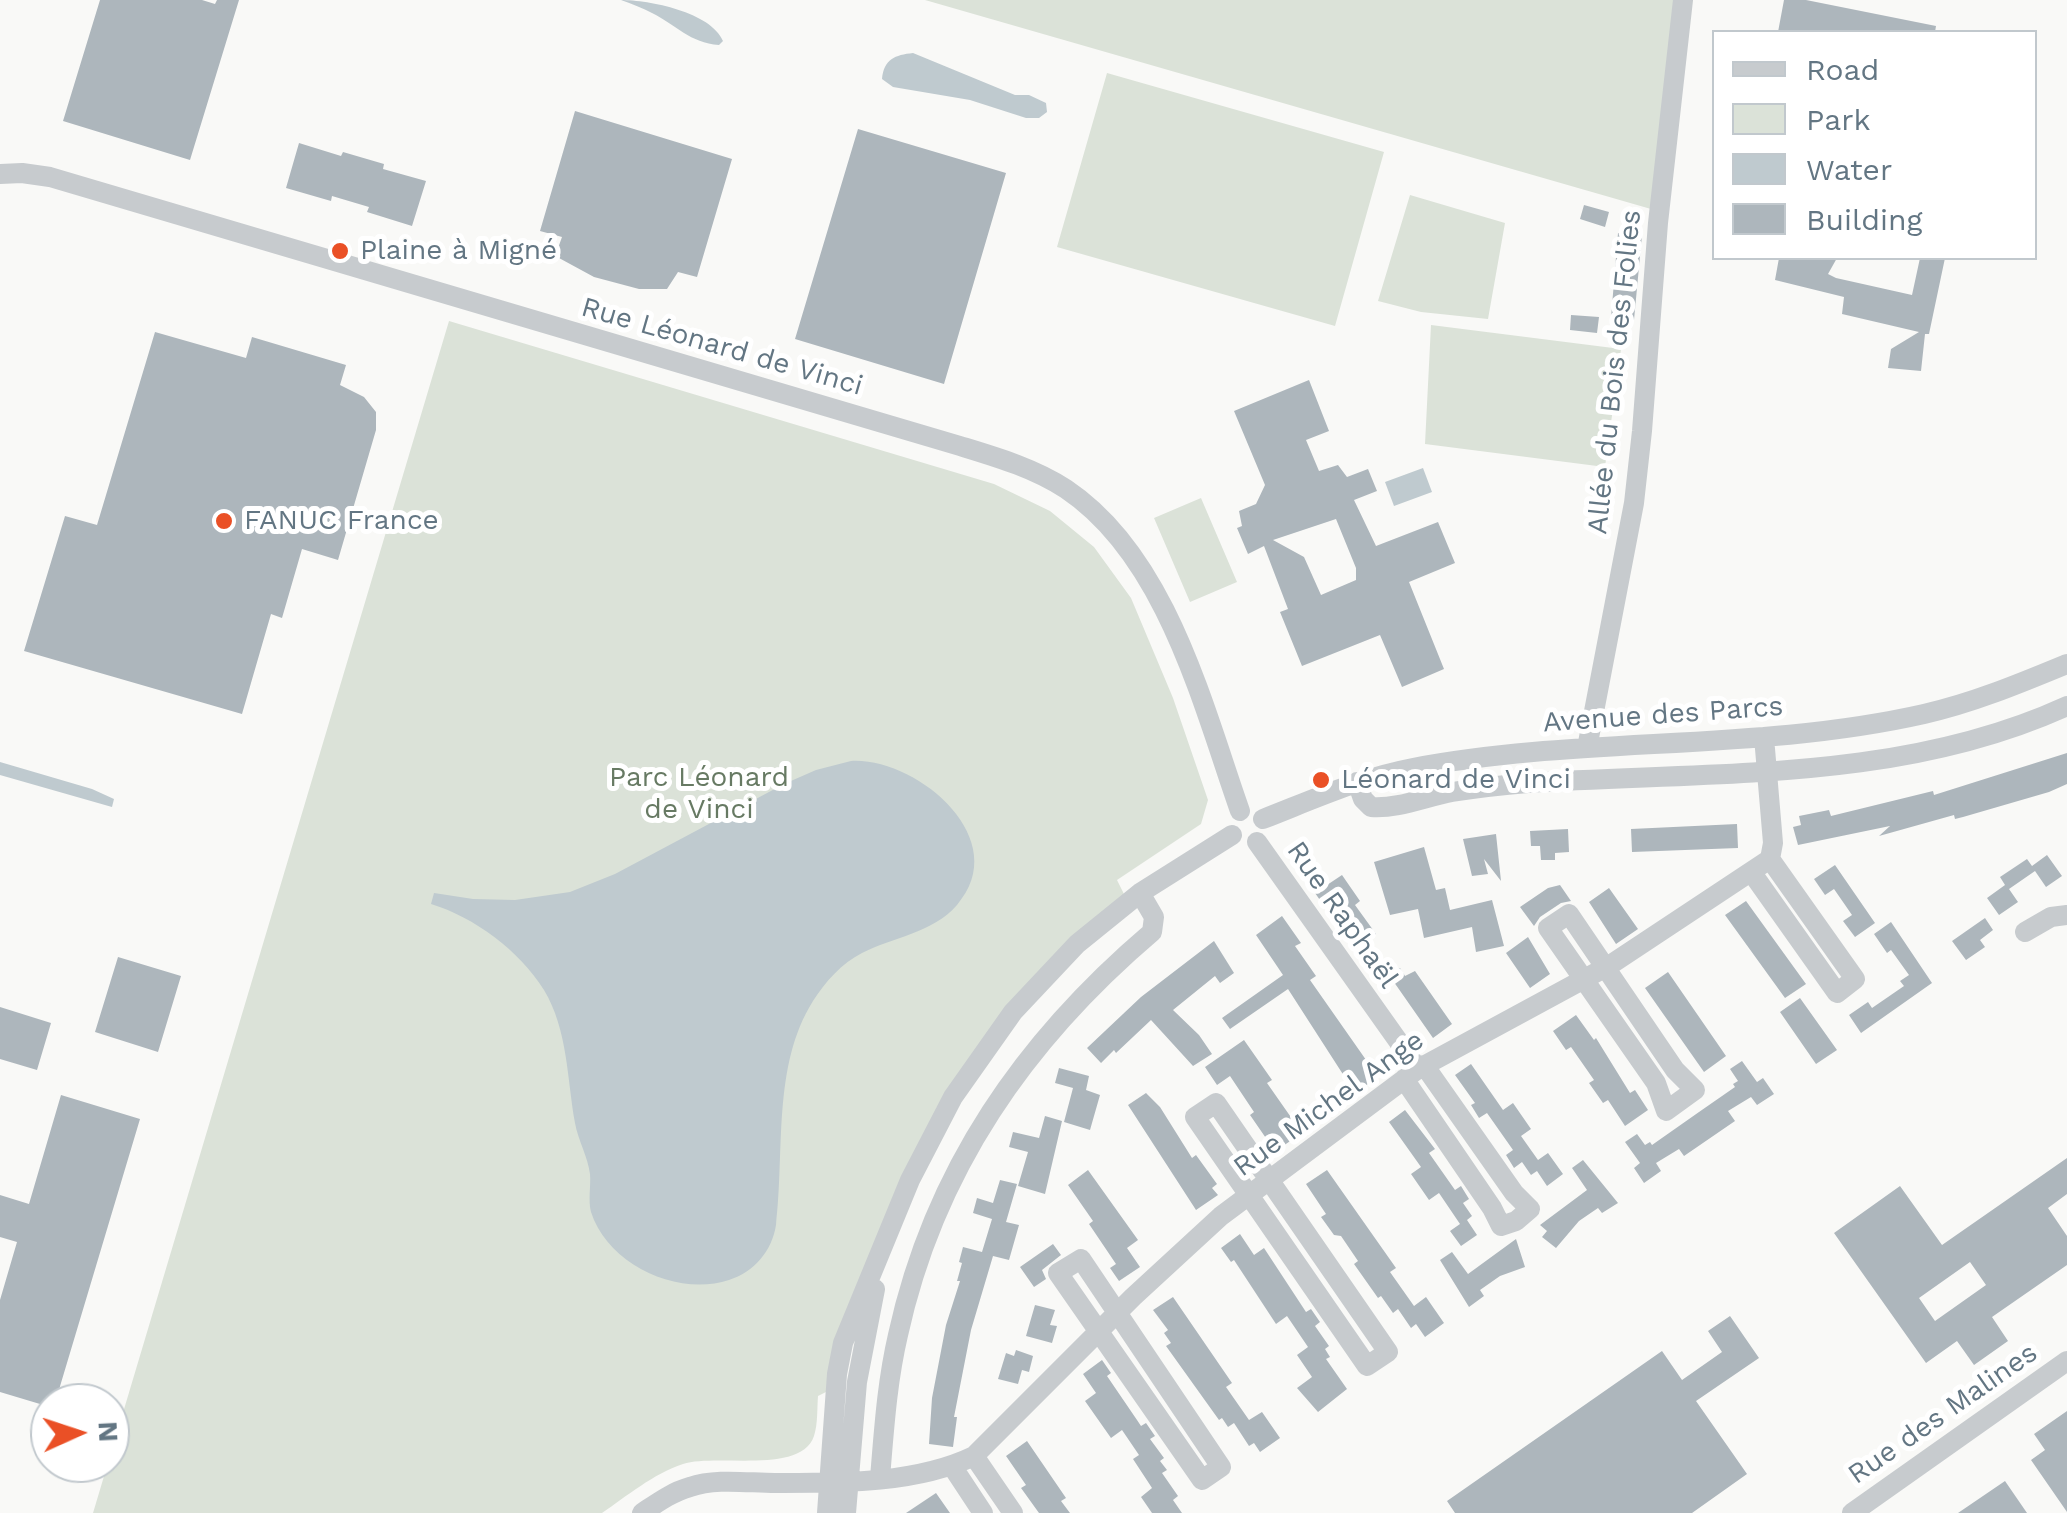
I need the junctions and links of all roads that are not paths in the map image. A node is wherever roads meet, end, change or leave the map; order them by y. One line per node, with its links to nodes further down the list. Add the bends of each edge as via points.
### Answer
1 (1683, 0): 6 (street, Allée du Bois des Folies, via 1634,502)
2 (0, 174): 9 (street, Rue Léonard de Vinci, via 50,177 162,209 1035,472 1114,529 1153,586)
3 (2067, 664): 5 (street, Avenue des Parcs, via 1926,713)
4 (2067, 706): 7 (street, via 1970,740 1864,762)
5 (1764, 737): 6 (street, Avenue des Parcs); 7 (street)
6 (1586, 748): 8 (street, Avenue des Parcs, via 1519,752)
7 (1768, 772): 8 (street, via 1526,783 1384,808 1370,806); 13 (street)
8 (1357, 782): 10 (street, Avenue des Parcs)
9 (1240, 811): 10 (street, via 1252,810); 11 (street, via 1230,823)
10 (1262, 819): 12 (street)
11 (1232, 835): 12 (street, via 1243,844); 15 (street)
12 (1256, 842): 20 (street, Rue Raphaël)
13 (1770, 858): 14 (street, Rue Michel Ange); 14 (street, via 1855,978 1837,993)
14 (1752, 872): 18 (street, Rue Michel Ange)
15 (1140, 893): 28 (street, via 1154,917 1152,932 1086,990 1021,1066 970,1144 935,1217 898,1335); 29 (street, via 1077,944 1013,1012 952,1097 910,1180 844,1343 837,1374)
16 (2067, 915): 17 (street)
17 (2025, 932)
18 (1606, 968): 19 (street, Rue Michel Ange); 19 (street, via 1569,914 1548,928); 19 (street, via 1695,1090 1666,1111 1656,1083)
19 (1582, 980): 20 (street, Rue Michel Ange)
20 (1415, 1071): 20 (street, Rue Raphaël, via 1501,1226 1516,1221 1530,1208); 21 (street, Rue Michel Ange)
21 (1269, 1180): 22 (street, Rue Michel Ange); 22 (street, via 1216,1103 1196,1117); 22 (street, via 1388,1352 1367,1366)
22 (1249, 1195): 23 (street, Rue Michel Ange)
23 (1117, 1312): 24 (street, Rue Michel Ange); 24 (street, via 1081,1259 1058,1273); 24 (street, via 1221,1467 1202,1480)
24 (1098, 1332): 26 (street, Rue Michel Ange)
25 (2067, 1361): 35 (street, Rue des Malines)
26 (974, 1456): 27 (street, Rue Michel Ange); 34 (street)
27 (952, 1466): 28 (street, Rue Michel Ange); 33 (street)
28 (880, 1478): 29 (street, Rue Michel Ange)
29 (839, 1481): 30 (street, via 710,1482 689,1486); 31 (street); 32 (street)
30 (642, 1513)
31 (826, 1513)
32 (846, 1513)
33 (983, 1513)
34 (1013, 1513)
35 (1852, 1513)

